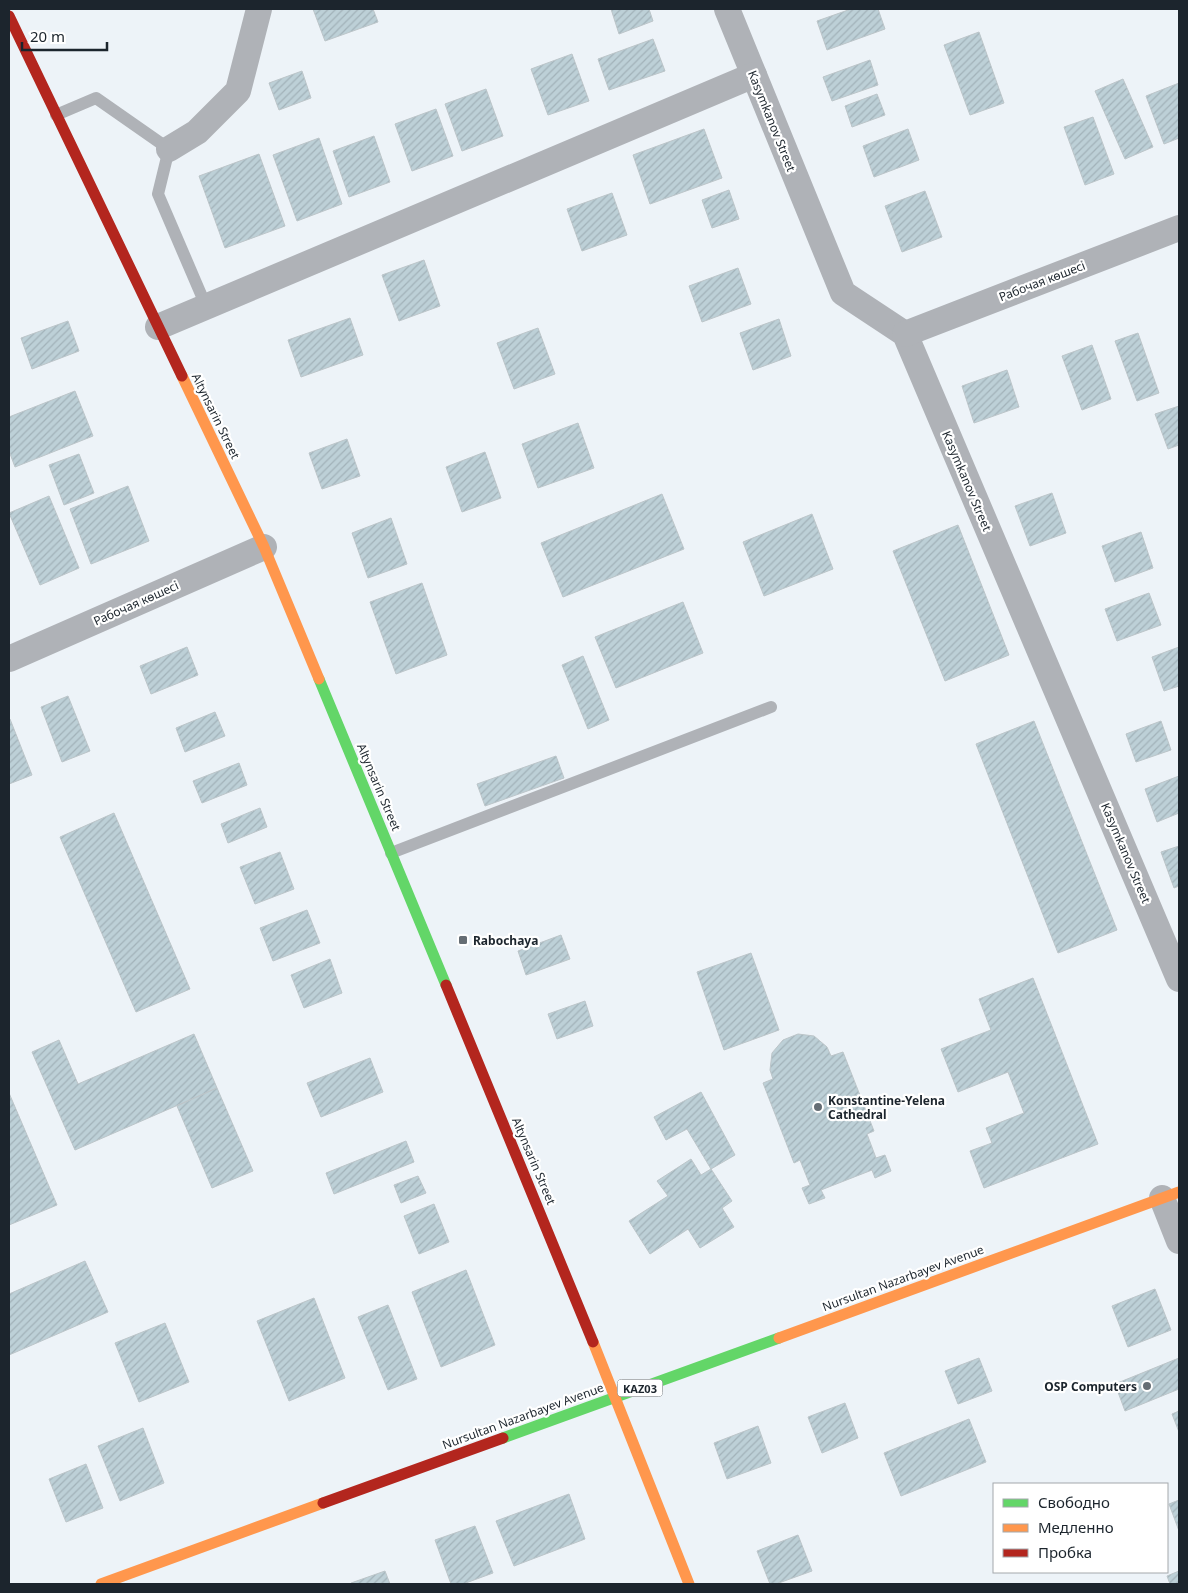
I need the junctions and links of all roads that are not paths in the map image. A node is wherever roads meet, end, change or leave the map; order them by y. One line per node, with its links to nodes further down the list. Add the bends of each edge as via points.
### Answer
1 (259, 9): 6 (street, via 238,91 196,132)
2 (727, 9): 4 (street, Kasymkanov Street)
3 (9, 16): 5 (street, Altynsarin Street)
4 (754, 75): 8 (street); 10 (street, Kasymkanov Street, via 843,294)
5 (56, 115): 6 (lane, via 96,98); 9 (street, Altynsarin Street)
6 (169, 149): 8 (lane, via 158,194)
7 (1179, 228): 10 (street, Рабочая көшесі)
8 (206, 306): 9 (street)
9 (158, 327): 11 (street, Altynsarin Street)
10 (905, 334): 15 (street, Kasymkanov Street)
11 (264, 547): 12 (street, Рабочая көшесі); 14 (street, Altynsarin Street)
12 (9, 658)
13 (771, 708): 14 (lane)
14 (391, 853): 18 (street, Altynsarin Street)
15 (1179, 975)
16 (1171, 1195): 17 (street); 18 (street, Nursultan Nazarbayev Avenue / KАZ03)
17 (1179, 1241)
18 (616, 1397): 19 (street, Nursultan Nazarbayev Avenue / KАZ03); 20 (street, Altynsarin Street)
19 (101, 1584)
20 (689, 1584)

